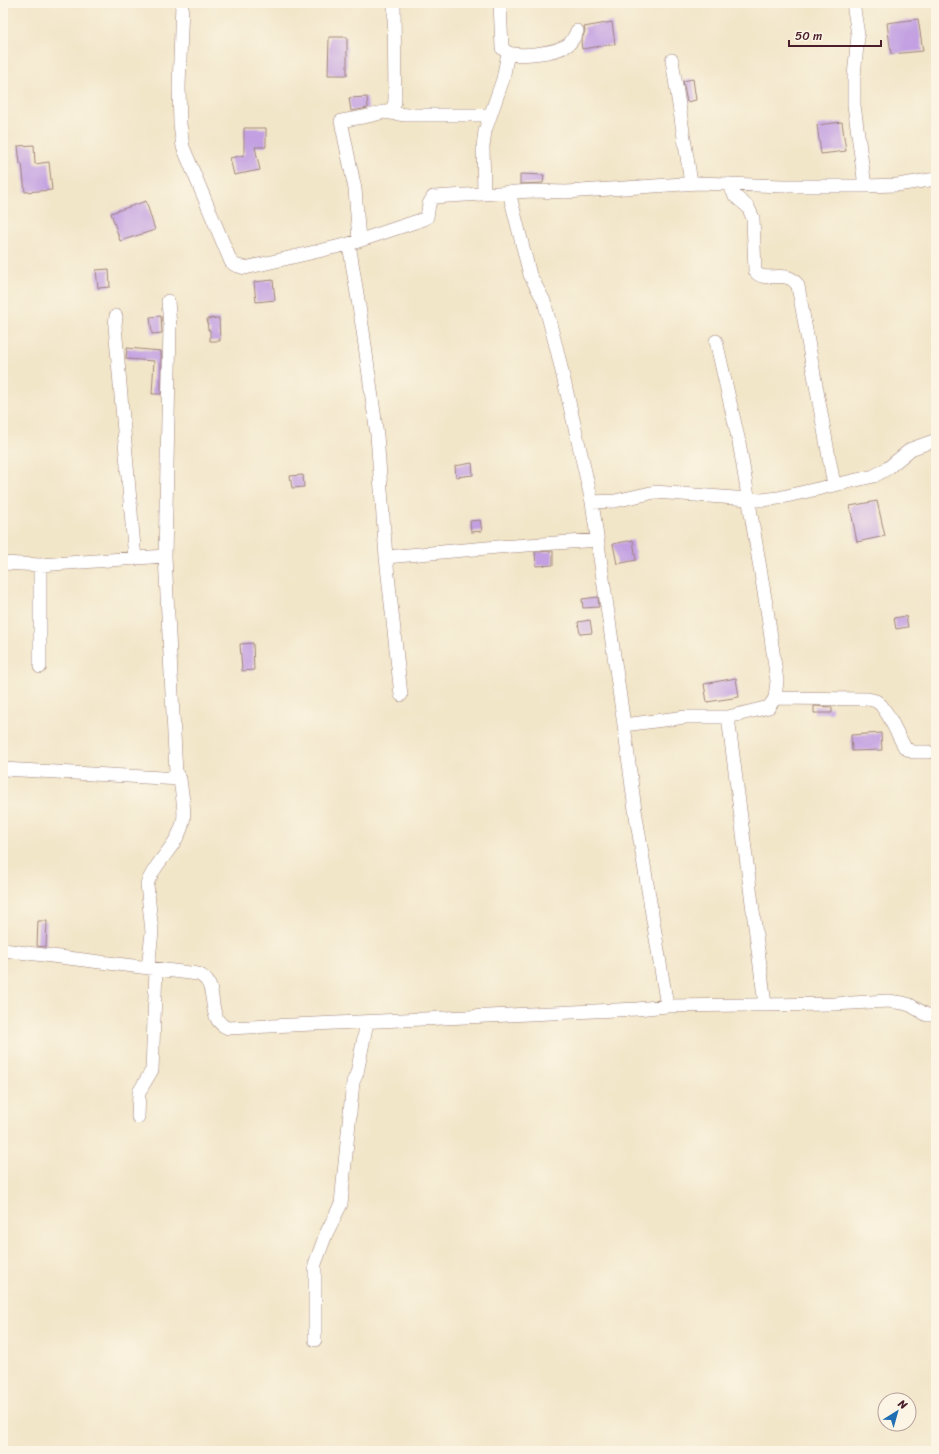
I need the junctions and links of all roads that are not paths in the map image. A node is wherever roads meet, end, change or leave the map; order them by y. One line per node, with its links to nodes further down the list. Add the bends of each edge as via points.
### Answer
1 (182, 3): 16 (street, via 179,87 183,147 232,262 245,268)
2 (394, 3): 8 (street, via 395,102 394,107)
3 (500, 3): 6 (street, via 502,48)
4 (853, 3): 13 (street, via 858,35 854,105)
5 (577, 31): 6 (street, via 568,44 560,48 523,55)
6 (508, 53): 9 (street)
7 (672, 60): 11 (street)
8 (383, 112): 9 (street, via 406,115); 16 (street, via 341,121 355,189)
9 (490, 115): 15 (street, via 483,147)
10 (936, 179): 13 (street, via 897,185)
11 (690, 183): 12 (street); 14 (street, via 566,192)
12 (729, 184): 13 (street); 21 (street, via 735,196 748,207 753,218 755,271 762,276 790,277 798,286)
13 (865, 186)
14 (509, 192): 15 (street); 23 (street, via 530,275 546,308)
15 (484, 194): 16 (street, via 433,197 426,218)
16 (354, 242): 26 (street, via 377,435)
17 (168, 301): 25 (street, via 170,326)
18 (116, 316): 27 (street)
19 (716, 341): 22 (street, via 740,442)
20 (936, 440): 21 (street, via 912,449 874,476)
21 (834, 485): 22 (street, via 778,498)
22 (749, 499): 23 (street, via 655,492 615,501); 32 (street, via 777,681)
23 (592, 502): 24 (street)
24 (598, 540): 26 (street, via 498,546); 34 (street)
25 (165, 556): 27 (street); 37 (street, via 176,773)
26 (386, 557): 31 (street)
27 (135, 559): 29 (street)
28 (3, 563): 29 (street)
29 (40, 565): 30 (street)
30 (40, 667)
31 (401, 695)
32 (775, 698): 33 (street, via 769,707); 35 (street, via 876,701 888,715 905,748 914,752)
33 (728, 717): 34 (street, via 686,716); 40 (street)
34 (624, 725): 41 (street)
35 (928, 752)
36 (3, 769): 37 (street)
37 (180, 779): 39 (street, via 184,822 148,884)
38 (3, 950): 39 (street)
39 (152, 969): 43 (street, via 203,976 211,989 217,1022 228,1028); 44 (street, via 152,1070 140,1092)
40 (765, 1004): 41 (street); 42 (street, via 896,1002 910,1005 927,1015)
41 (666, 1006): 43 (street)
42 (936, 1015)
43 (367, 1022): 45 (street, via 353,1082 341,1204 315,1264)
44 (138, 1117)
45 (315, 1340)

